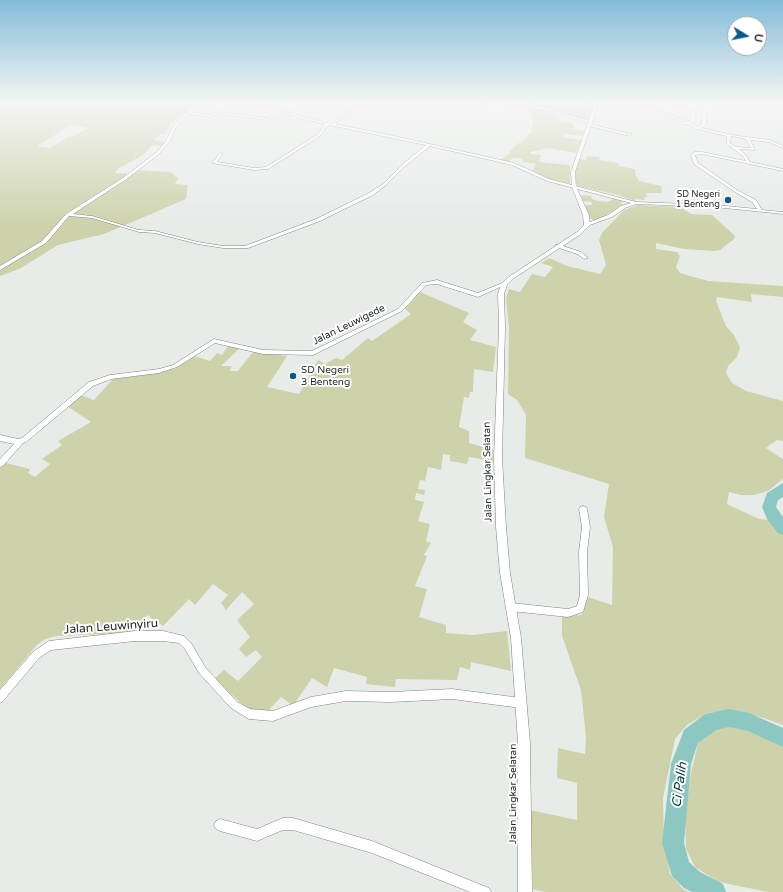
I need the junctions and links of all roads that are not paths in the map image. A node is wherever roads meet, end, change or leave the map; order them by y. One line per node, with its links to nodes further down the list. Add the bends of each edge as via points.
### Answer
1 (166, 144): 20 (street, via 158,153 124,179)
2 (306, 144): 11 (street, via 267,168 214,163)
3 (423, 144): 7 (street)
4 (583, 144): 16 (street, via 573,169)
5 (729, 144): 9 (street)
6 (750, 144): 10 (street)
7 (429, 145): 16 (street, via 513,164 548,180); 20 (street, via 371,194 318,220 246,247 198,243 155,232 139,231 92,217)
8 (699, 148): 12 (street)
9 (735, 148): 10 (street); 14 (street)
10 (754, 149): 13 (street)
11 (221, 153)
12 (702, 153): 14 (street); 18 (street, via 694,153 696,164 754,201)
13 (758, 154)
14 (749, 163): 15 (street)
15 (783, 170)
16 (574, 188): 17 (street); 21 (street, via 586,215)
17 (636, 204): 18 (street, via 716,206); 21 (street, via 623,207 610,216)
18 (761, 211): 19 (street)
19 (783, 213)
20 (68, 215): 24 (street, via 44,242)
21 (587, 225): 22 (street)
22 (558, 246): 23 (street); 25 (street)
23 (586, 258)
24 (0, 268)
25 (504, 284): 27 (street, Jalan Leuwigede, via 478,295 437,282 424,284 400,310 313,353 263,352 214,341 175,366 159,371 110,377 91,384); 30 (street, Jalan Lingkar Selatan, via 501,294 498,458 500,527)
26 (0, 438): 27 (street)
27 (22, 441): 28 (street)
28 (0, 464)
29 (583, 509): 30 (street, via 586,528 583,552 584,595 580,609 568,613)
30 (511, 607): 32 (street, Jalan Lingkar Selatan)
31 (0, 698): 32 (street, Jalan Leuwinyiru, via 36,655 49,646 135,636 163,636 181,639 202,670 234,705 249,714 273,716 311,702 346,696 452,694)
32 (521, 703): 35 (street, Jalan Lingkar Selatan, via 524,743)
33 (220, 825): 34 (street, via 257,835 283,824 293,824 372,847)
34 (485, 892)
35 (525, 892)

